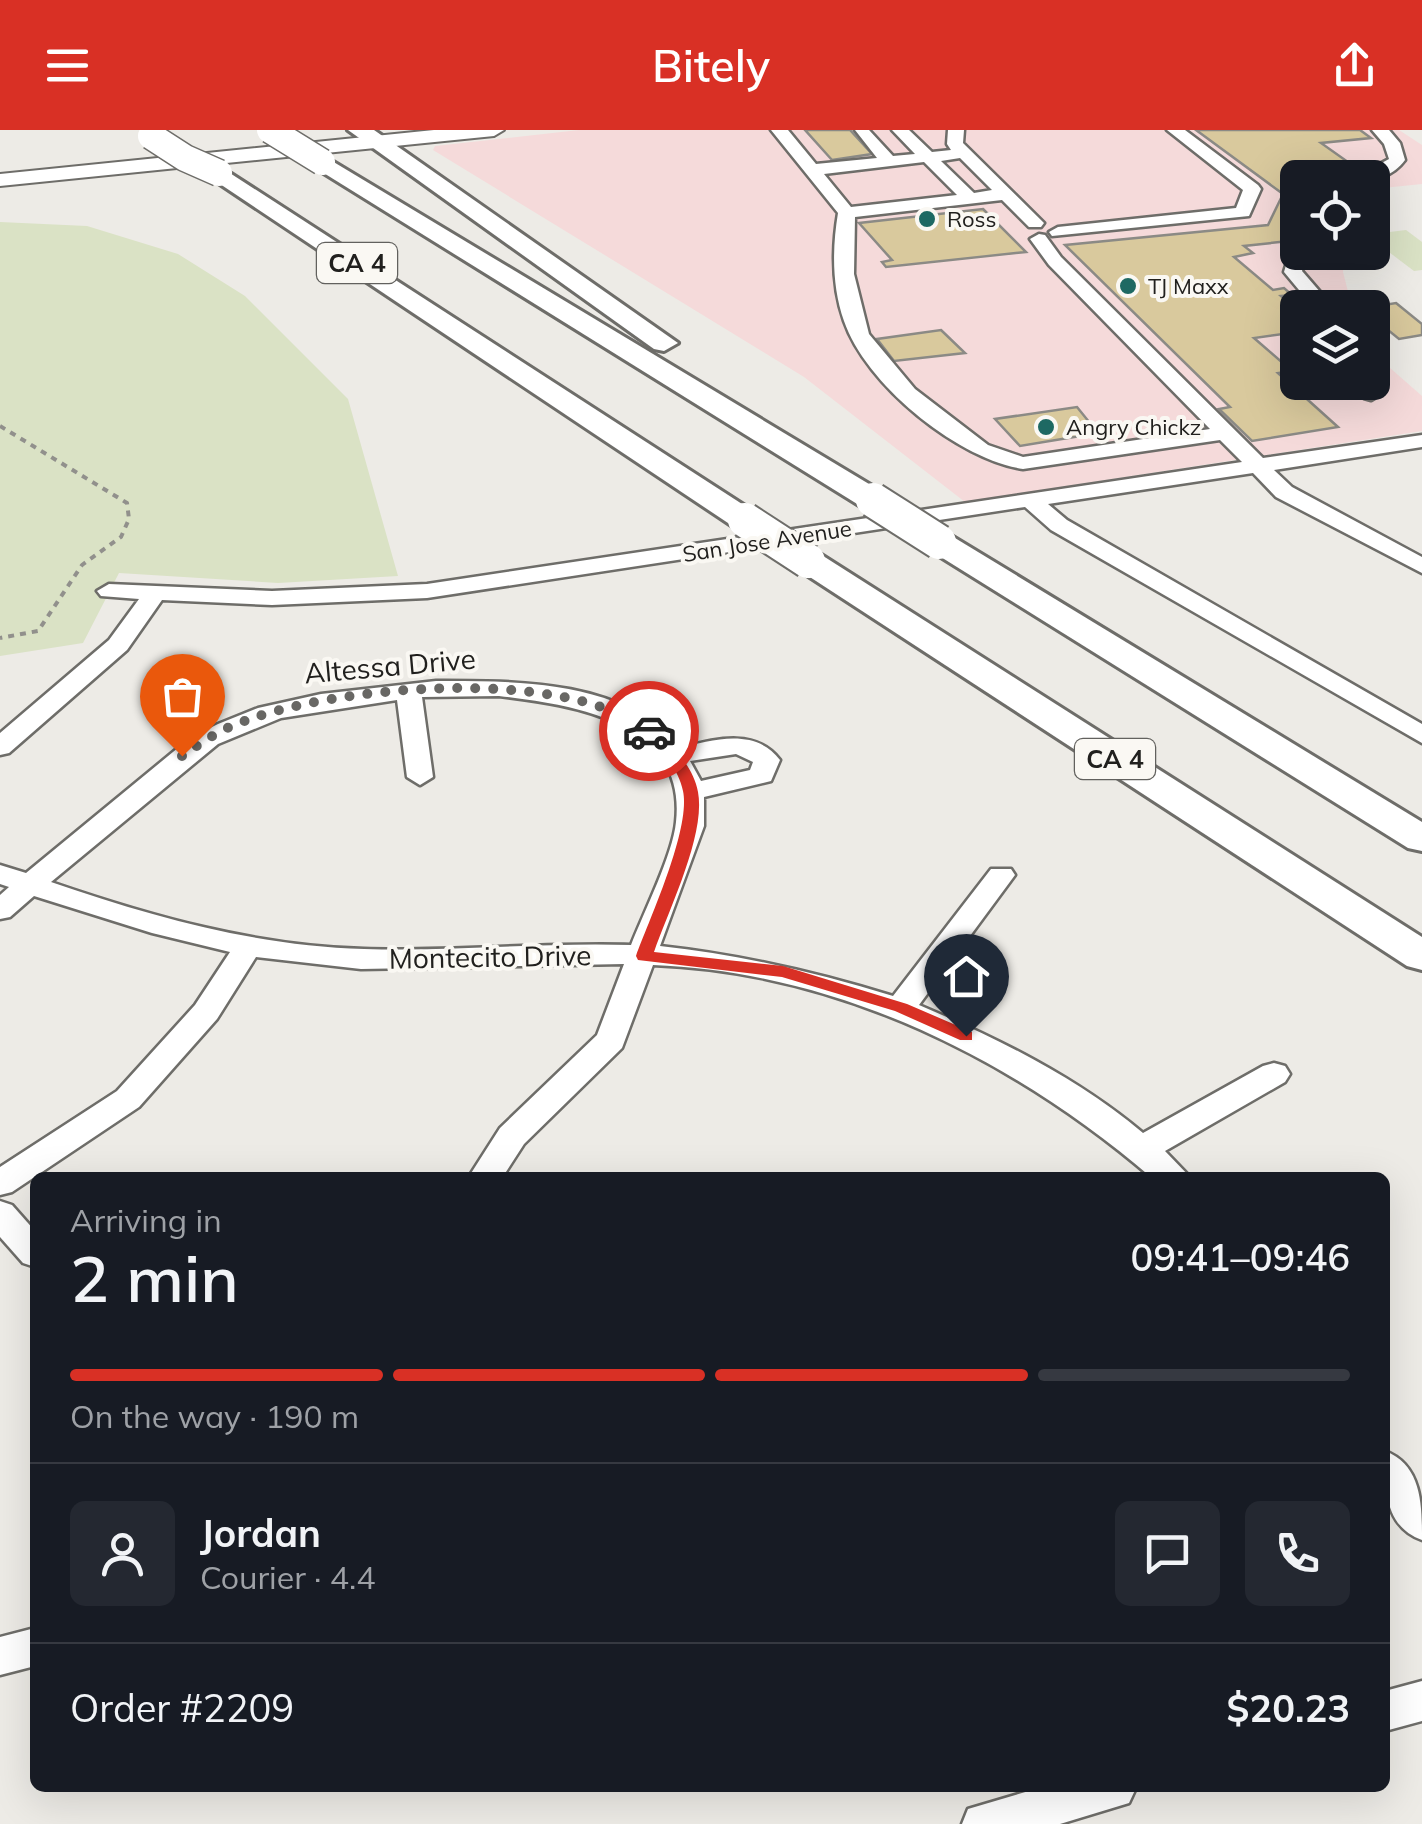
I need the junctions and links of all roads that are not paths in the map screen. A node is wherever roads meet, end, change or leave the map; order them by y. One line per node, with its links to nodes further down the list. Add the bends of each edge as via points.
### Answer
1 (270, 130): 27 (highway, CA 4, bridge)
2 (344, 130): 14 (main road)
3 (494, 130): 10 (main road)
4 (779, 130): 16 (street)
5 (888, 130): 13 (street, via 862,132)
6 (900, 130): 12 (street)
7 (1175, 130): 21 (street, via 1252,188 1243,212)
8 (1380, 130): 15 (street, via 1397,160)
9 (155, 133): 45 (highway, CA 4, bridge)
10 (368, 136): 17 (main road); 27 (highway, via 726,387)
11 (962, 137): 12 (street); 18 (street)
12 (930, 157): 13 (street); 19 (street)
13 (889, 162): 16 (street)
14 (0, 165)
15 (1390, 168)
16 (810, 170): 20 (street)
17 (0, 180)
18 (1006, 194): 19 (street); 21 (street)
19 (970, 198): 20 (street)
20 (847, 213): 24 (street, via 840,247 861,338 916,403 995,459 1023,463)
21 (1044, 231): 24 (street, via 1064,270)
22 (1294, 270): 23 (street)
23 (1309, 290)
24 (1224, 434): 26 (street)
25 (1422, 441): 26 (street, San Jose Avenue)
26 (1254, 466): 28 (street, San Jose Avenue); 29 (street, via 1311,509)
27 (828, 472): 38 (highway, CA 4, bridge)
28 (1031, 501): 31 (street, San Jose Avenue, via 427,591); 33 (street, via 1059,525)
29 (1422, 566)
30 (109, 591): 31 (street, San Jose Avenue)
31 (154, 595): 34 (street, via 118,645)
32 (409, 692): 35 (street, Altessa Drive, via 560,694 621,714); 36 (street); 41 (street, Altessa Drive, via 326,701 232,726 164,769)
33 (1422, 735)
34 (0, 747)
35 (675, 756): 37 (street, Altessa Drive); 37 (street, via 748,746 768,760 762,775)
36 (420, 777)
37 (690, 792): 44 (street, Altessa Drive, via 690,826)
38 (1422, 839)
39 (0, 874): 41 (street, Montecito Drive)
40 (1001, 875): 46 (street)
41 (31, 885): 42 (street, Altessa Drive); 43 (street, Montecito Drive)
42 (0, 910)
43 (248, 947): 44 (street, Montecito Drive, via 382,961); 51 (street, via 206,1012 128,1099)
44 (644, 956): 46 (street, Montecito Drive, via 783,972); 49 (street, Altessa Drive, via 611,1040 512,1136)
45 (1422, 956)
46 (901, 1008): 48 (street, Montecito Drive, via 1022,1065)
47 (1274, 1074): 48 (street)
48 (1144, 1148): 50 (street, Montecito Drive)
49 (488, 1172)
50 (1169, 1172)
51 (0, 1182)
52 (0, 1214): 53 (street)
53 (30, 1248)
54 (1390, 1475): 55 (street)
55 (1422, 1524)
56 (30, 1648): 57 (street)
57 (0, 1656)
58 (1422, 1701): 59 (street)
59 (1390, 1710)
60 (1100, 1792): 61 (street)
61 (984, 1824)

